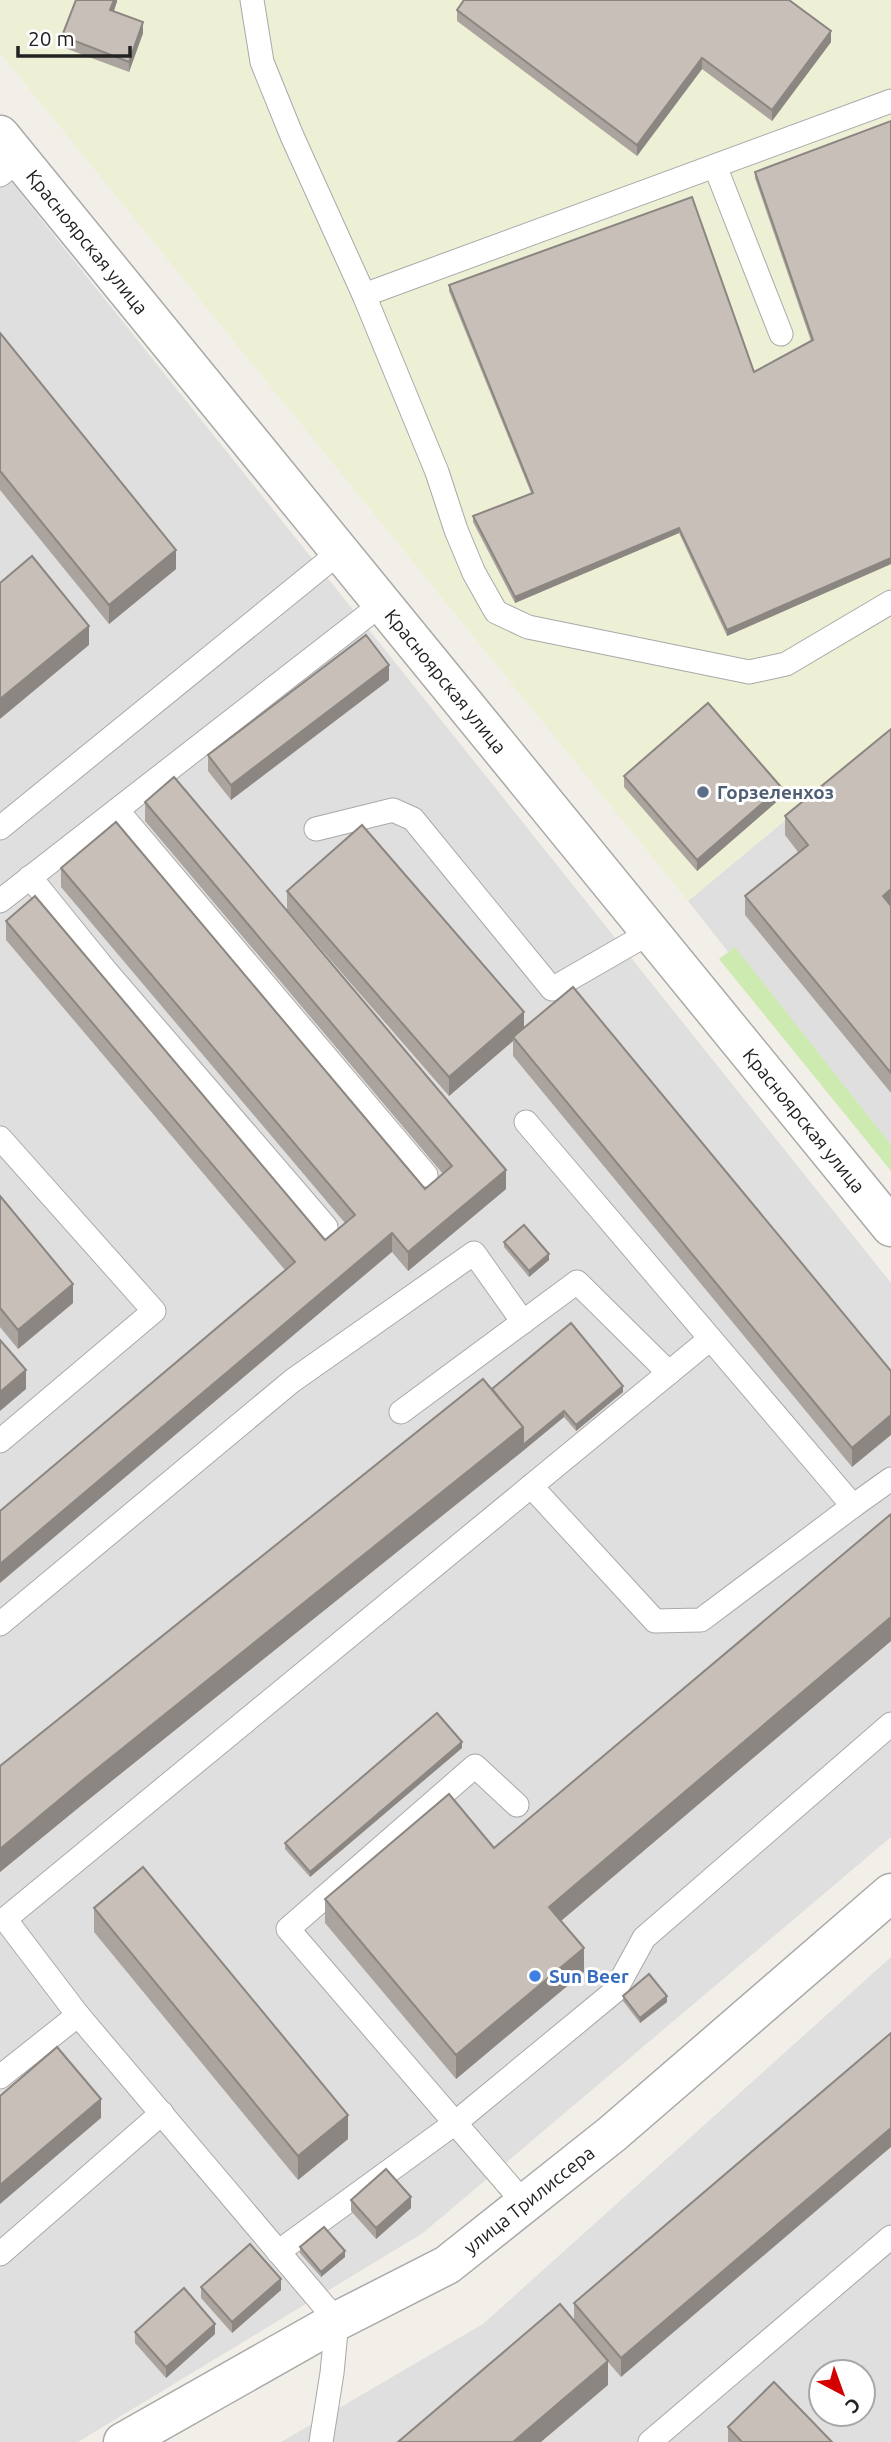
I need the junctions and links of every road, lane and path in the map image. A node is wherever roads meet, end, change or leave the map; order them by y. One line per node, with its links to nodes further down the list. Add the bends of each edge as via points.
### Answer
1 (252, 0): 5 (lane, via 262,62)
2 (891, 101): 4 (lane)
3 (7, 156): 7 (street, Красноярская улица)
4 (715, 166): 5 (lane); 6 (lane)
5 (364, 295): 8 (lane, via 456,530 496,612 528,627 749,672 786,664)
6 (780, 334)
7 (341, 551): 9 (street, Красноярская улица); 11 (lane)
8 (891, 602)
9 (383, 603): 10 (lane); 15 (street, Красноярская улица)
10 (117, 810): 13 (lane); 18 (lane)
11 (0, 828)
12 (316, 829): 15 (lane, via 393,810 413,819 552,989)
13 (30, 877): 14 (lane); 19 (lane)
14 (0, 901)
15 (651, 932): 20 (street, Красноярская улица)
16 (526, 1122): 22 (lane)
17 (0, 1138): 25 (lane, via 153,1311)
18 (426, 1175)
19 (326, 1227)
20 (891, 1227)
21 (523, 1322): 23 (lane, via 577,1282); 24 (lane); 29 (lane, via 474,1253 292,1381)
22 (710, 1339): 23 (lane); 28 (lane)
23 (669, 1373): 27 (lane)
24 (401, 1412)
25 (0, 1441)
26 (891, 1479): 28 (lane)
27 (531, 1486): 28 (lane, via 655,1621 701,1620); 33 (lane)
28 (853, 1506)
29 (0, 1624)
30 (891, 1724): 37 (lane, via 644,1938 615,1991)
31 (517, 1804): 37 (lane, via 475,1766 288,1929)
32 (891, 1893): 38 (street, улица Трилиссера, via 612,2134)
33 (3, 1921): 34 (lane)
34 (78, 2015): 35 (lane); 36 (lane)
35 (0, 2077)
36 (162, 2113): 40 (lane); 41 (lane)
37 (455, 2123): 38 (lane); 40 (lane)
38 (524, 2203): 42 (street, улица Трилиссера, via 447,2265)
39 (891, 2237): 45 (lane)
40 (278, 2252): 42 (lane)
41 (0, 2254)
42 (337, 2321): 43 (street, улица Трилиссера); 44 (lane)
43 (123, 2442)
44 (321, 2442)
45 (650, 2442)

